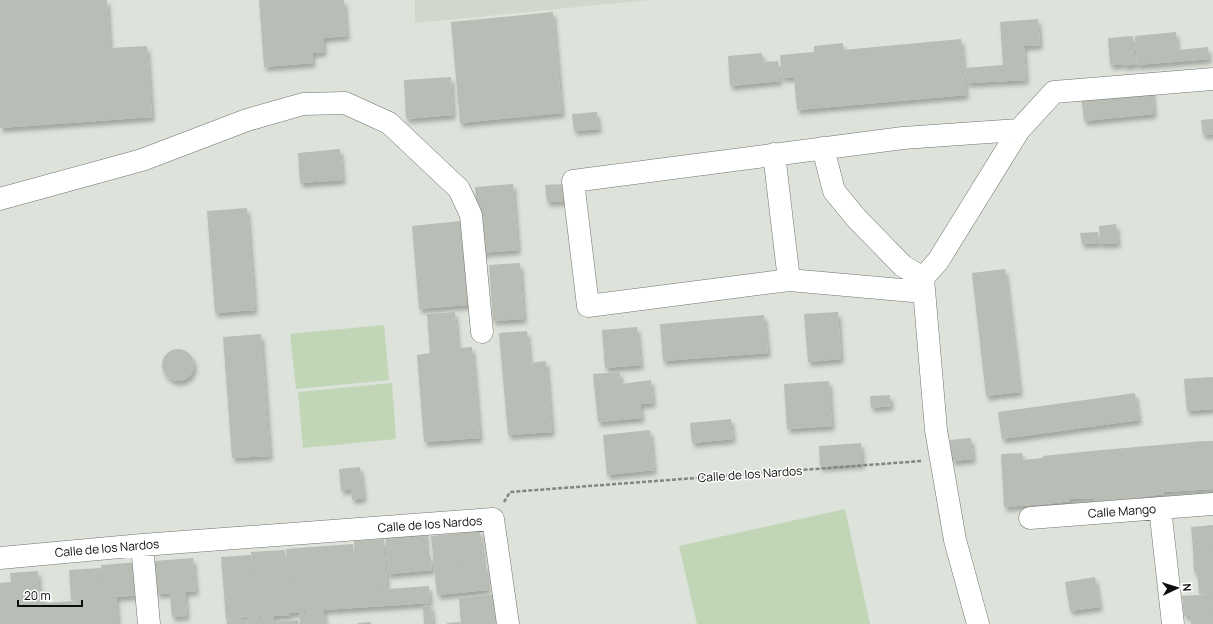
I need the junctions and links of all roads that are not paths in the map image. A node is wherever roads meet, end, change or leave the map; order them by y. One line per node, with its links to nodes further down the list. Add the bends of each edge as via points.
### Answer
1 (1213, 79): 2 (street, via 1054,92)
2 (1019, 130): 3 (street, via 903,138); 7 (street)
3 (823, 148): 4 (street); 7 (street, via 834,191 857,219)
4 (774, 154): 6 (street); 6 (street, via 572,181 588,306)
5 (0, 200): 8 (street, via 142,160 247,120 303,104 345,102 389,123 459,189 471,215)
6 (790, 280): 7 (street)
7 (923, 285): 16 (street, via 936,430 955,540)
8 (482, 332)
9 (1213, 504): 10 (street, Calle Mango)
10 (1160, 508): 11 (street, Calle Mango); 17 (street)
11 (1030, 518)
12 (142, 545): 13 (street, Calle de los Nardos); 14 (street); 15 (street, Calle de los Nardos, via 493,519)
13 (0, 558)
14 (149, 624)
15 (508, 624)
16 (978, 624)
17 (1173, 624)

